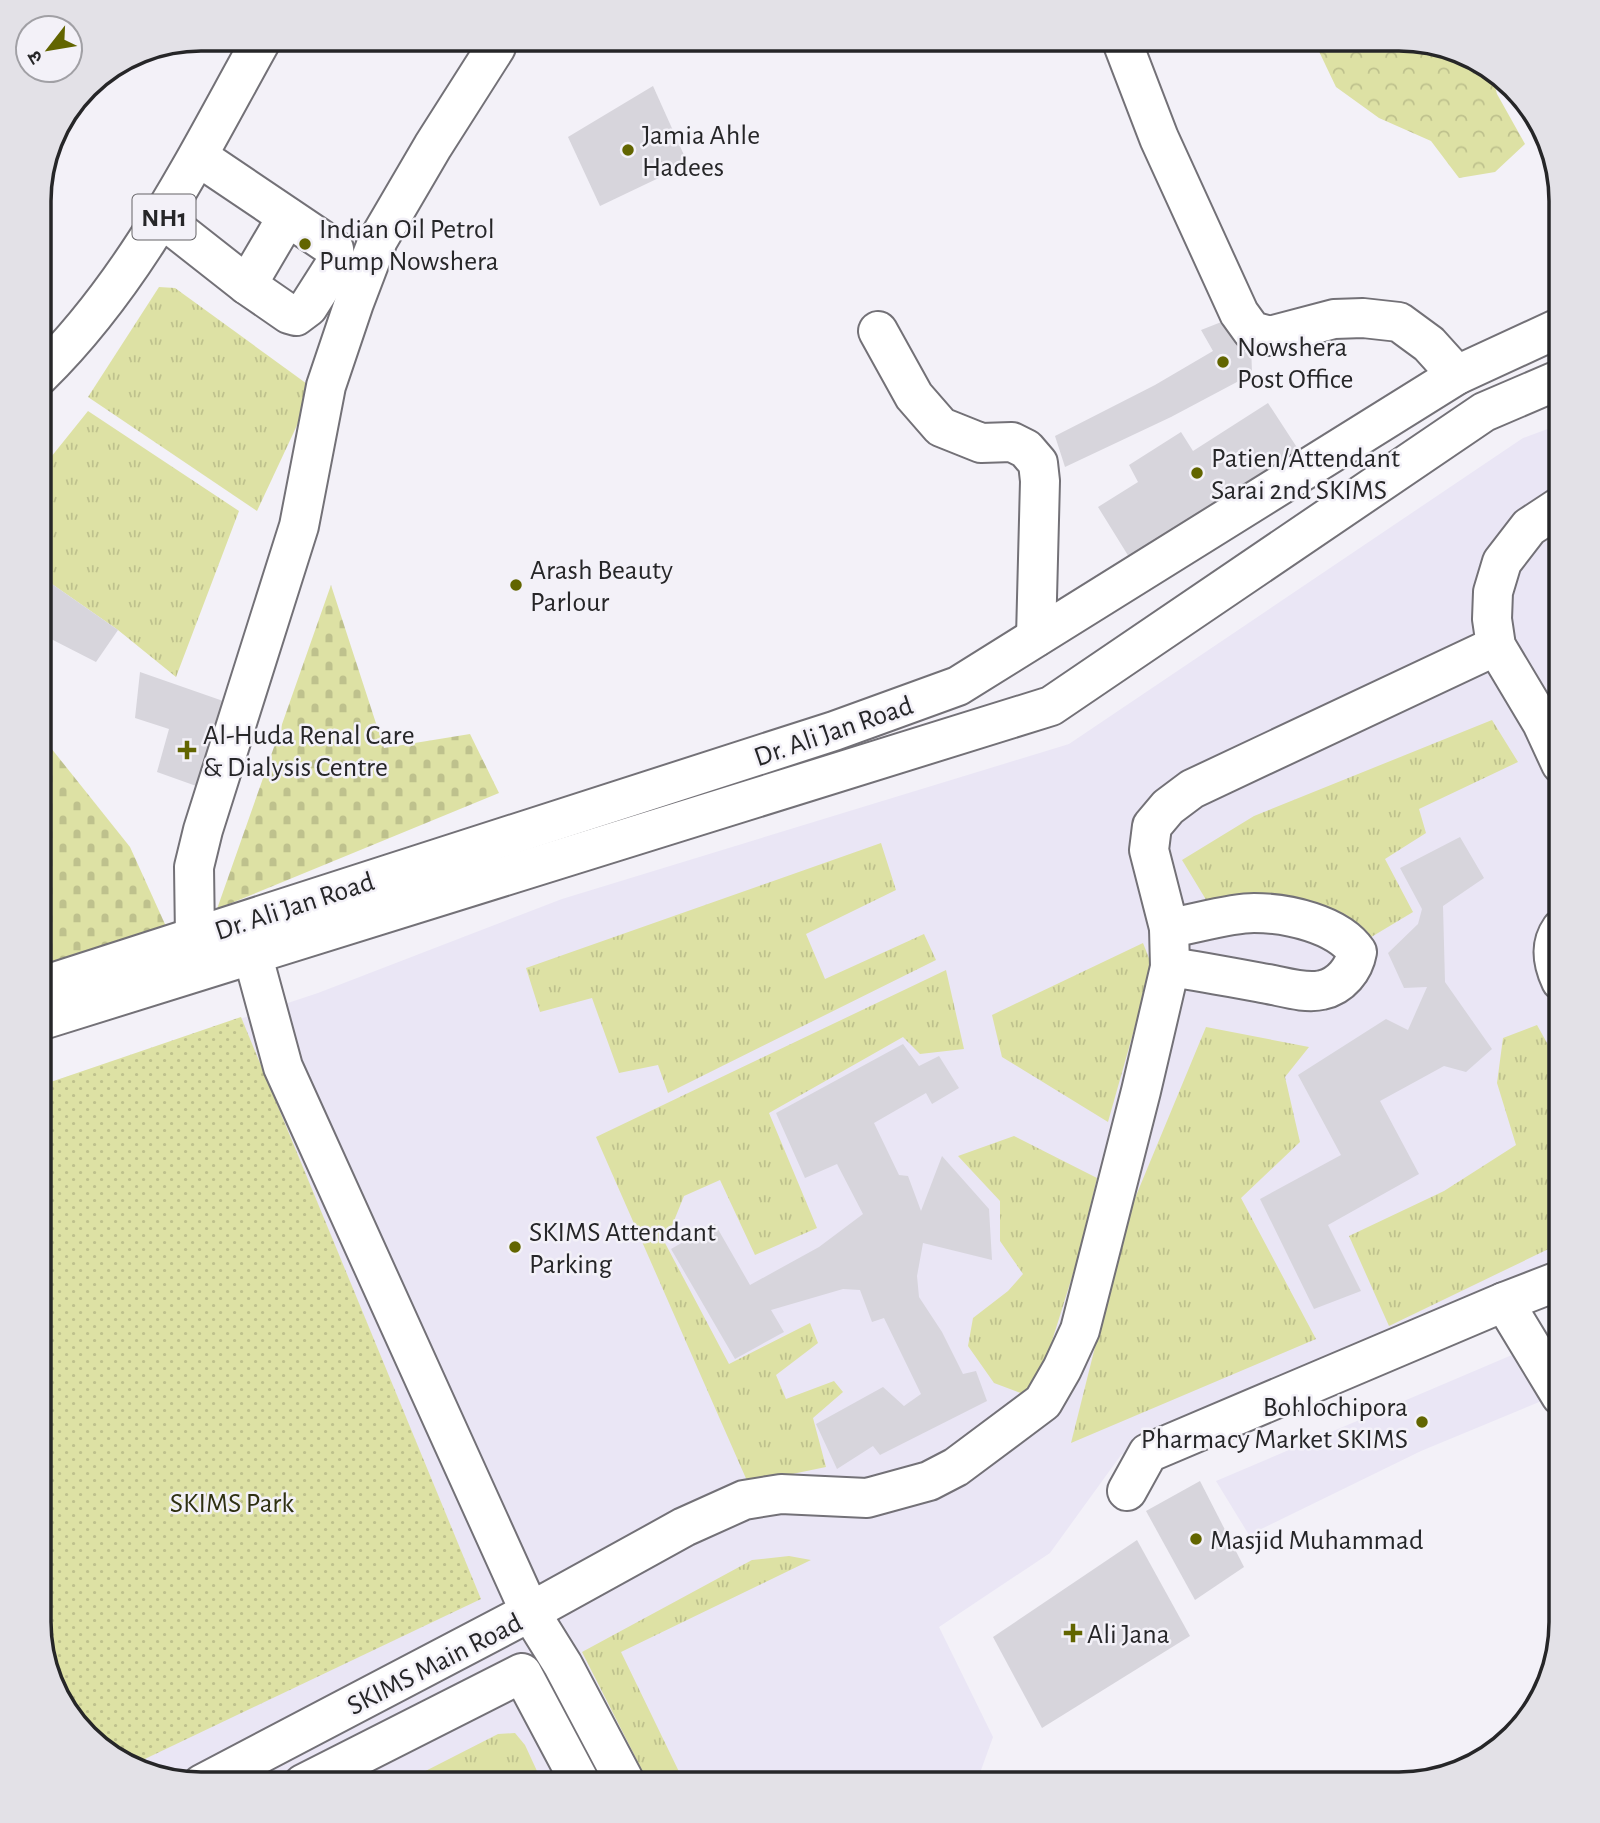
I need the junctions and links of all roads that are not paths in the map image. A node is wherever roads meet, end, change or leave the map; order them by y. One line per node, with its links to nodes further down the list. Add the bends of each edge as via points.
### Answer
1 (255, 51): 4 (main road, NH1)
2 (494, 51): 20 (main road, via 378,240 326,386 299,526 194,867)
3 (1126, 51): 11 (main road, via 1159,138 1239,313 1252,331 1270,336 1334,318 1399,322 1429,344)
4 (199, 157): 5 (main road); 6 (main road, NH1)
5 (287, 217): 7 (main road); 7 (main road, via 334,249 336,262 308,307 296,316)
6 (163, 219): 7 (main road); 10 (main road, NH1, via 116,287)
7 (247, 285)
8 (878, 331): 14 (main road, via 914,396 940,427 981,443 1012,442 1038,463)
9 (1549, 333): 11 (main road, Dr. Ali Jan Road)
10 (51, 365)
11 (1457, 375): 14 (main road, Dr. Ali Jan Road)
12 (1549, 384): 18 (main road, Dr. Ali Jan Road, via 1484,412 1051,706)
13 (1549, 514): 15 (main road, via 1529,527 1502,562 1493,592)
14 (1037, 637): 16 (main road, Dr. Ali Jan Road)
15 (1496, 646): 17 (main road); 19 (main road, via 1192,789 1168,807 1152,826 1149,850)
16 (958, 686): 18 (main road); 20 (main road, Dr. Ali Jan Road, via 834,732)
17 (1549, 715)
18 (982, 727): 21 (main road, Dr. Ali Jan Road)
19 (1169, 928): 22 (main road); 22 (main road, via 1253,913 1272,915 1308,920 1351,943 1357,952 1347,975 1321,991)
20 (195, 937): 23 (main road, Dr. Ali Jan Road)
21 (252, 953): 24 (main road, Dr. Ali Jan Road); 29 (main road, via 283,1067)
22 (1170, 967): 29 (main road, via 1080,1330 1043,1402 956,1467 929,1481 867,1498 780,1494 744,1500 684,1527)
23 (51, 983)
24 (51, 1017)
25 (1549, 1285): 26 (main road)
26 (1504, 1302): 27 (main road); 28 (main road, via 1148,1453)
27 (1549, 1374)
28 (1127, 1492)
29 (530, 1612): 30 (main road, SKIMS Main Road); 33 (main road, SKIMS Main Road)
30 (225, 1772)
31 (326, 1772): 32 (main road, SKIMS Main Road, via 522,1672)
32 (575, 1772)
33 (620, 1772)

